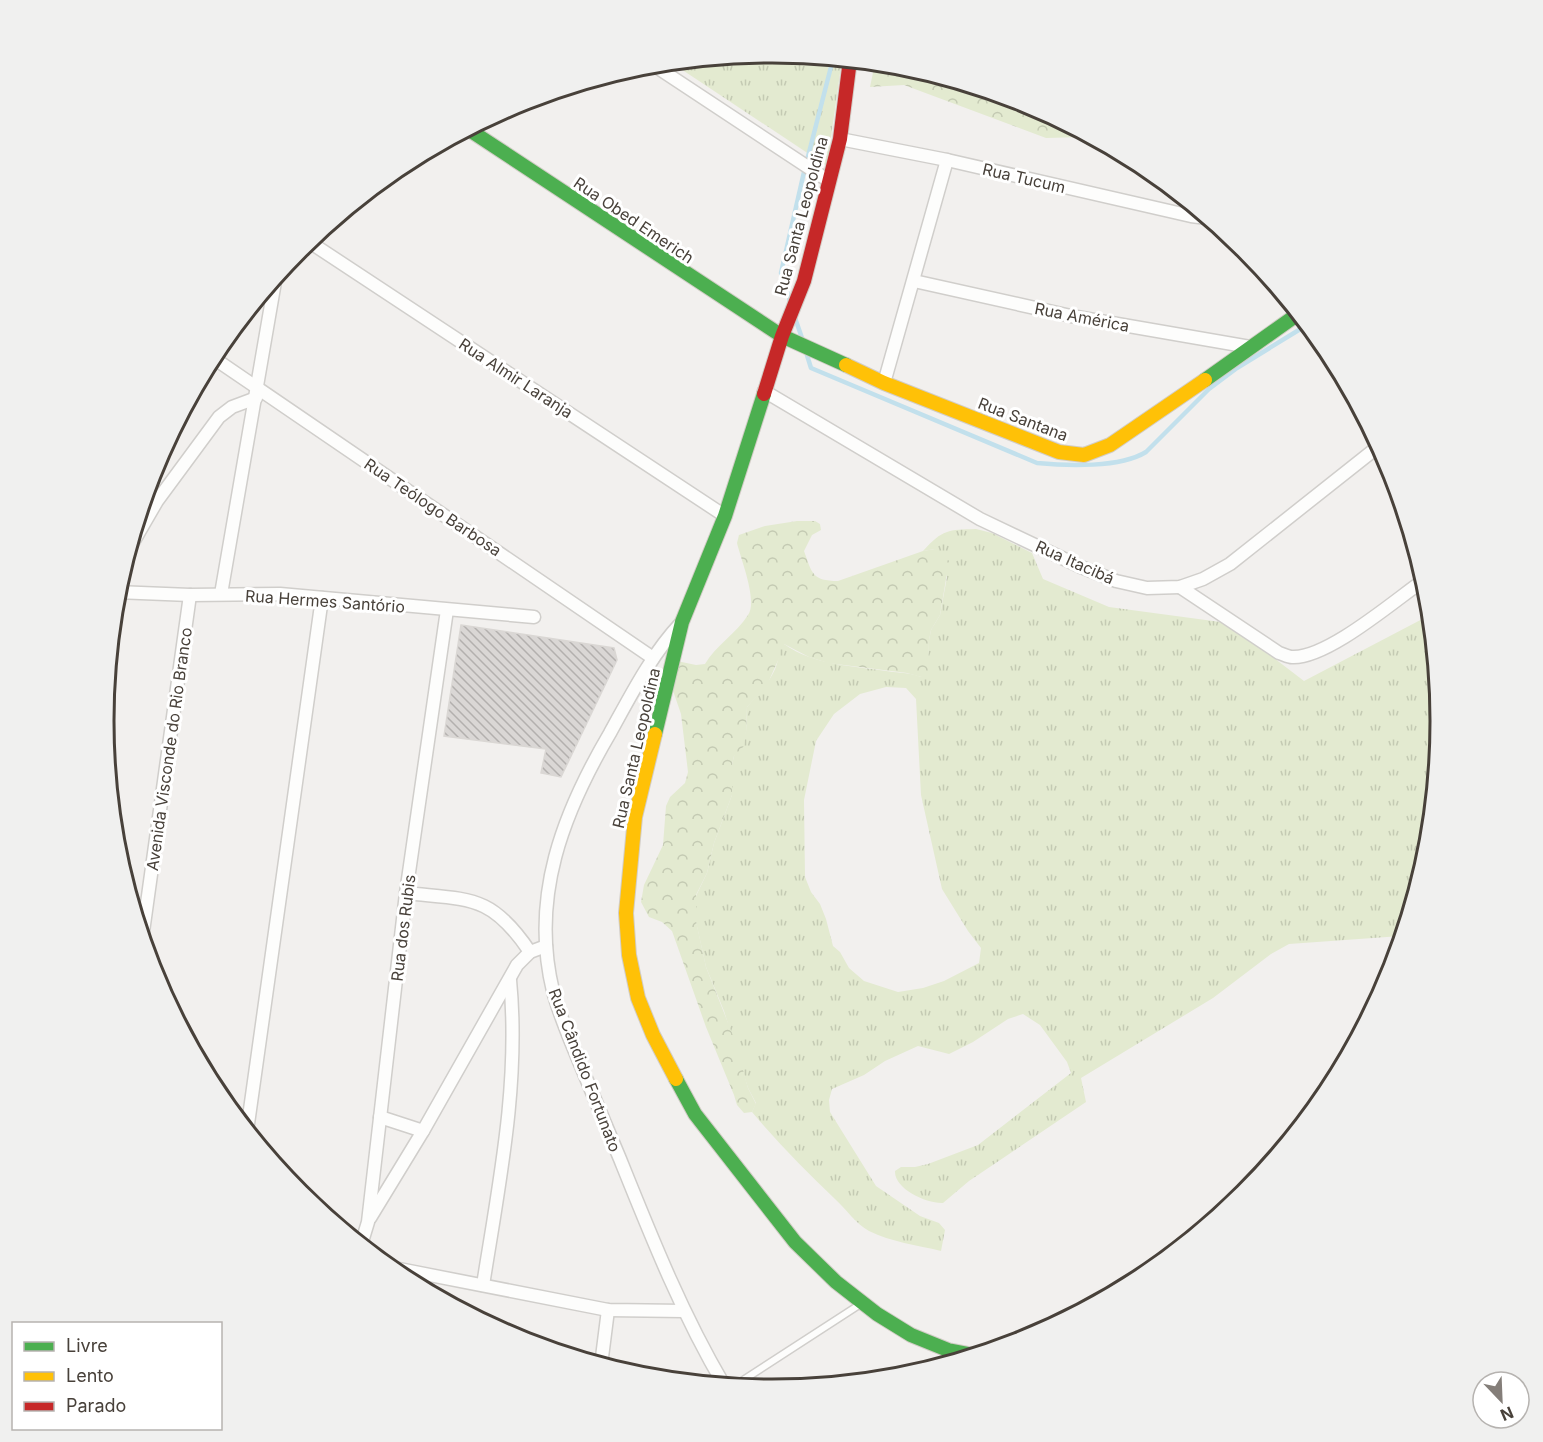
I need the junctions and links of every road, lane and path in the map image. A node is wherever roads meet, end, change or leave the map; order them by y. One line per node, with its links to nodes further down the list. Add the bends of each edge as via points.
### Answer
1 (849, 68): 4 (street, Rua Santa Leopoldina)
2 (665, 72): 6 (street)
3 (475, 134): 12 (street, Rua Obed Emerich)
4 (840, 139): 5 (street, Rua Tucum); 6 (street, Rua Santa Leopoldina)
5 (947, 160): 7 (street, Rua Tucum); 9 (street)
6 (829, 181): 12 (street, Rua Santa Leopoldina, via 804,281)
7 (1193, 216)
8 (316, 246): 21 (street, Rua Almir Laranja)
9 (914, 281): 13 (street, Rua América, via 1071,316); 15 (street)
10 (274, 291): 17 (street)
11 (1292, 318): 13 (street, Rua Santana)
12 (782, 336): 15 (street, Rua Santana); 16 (street, Rua Santa Leopoldina)
13 (1250, 347): 15 (street, Rua Santana, via 1119,439 1084,455 1059,452)
14 (219, 363): 17 (street, Rua Teólogo Barbosa)
15 (884, 383)
16 (764, 391): 21 (street, Rua Santa Leopoldina); 24 (street, Rua Itacibá, via 980,519 1081,567 1147,588)
17 (257, 392): 20 (street, via 219,417); 26 (street); 32 (street, Rua Teólogo Barbosa)
18 (1372, 452): 24 (street, Rua Itacibá, via 1230,564)
19 (152, 498): 20 (street)
20 (157, 501): 22 (street)
21 (725, 516): 31 (street, Rua Santa Leopoldina)
22 (144, 524)
23 (1415, 586): 24 (street, via 1340,640 1311,654 1291,657 1279,653)
24 (1180, 587)
25 (126, 592): 27 (street, Rua Hermes Santório)
26 (221, 594): 27 (street, Rua Hermes Santório); 28 (street, Rua Hermes Santório)
27 (190, 595): 34 (street, Avenida Visconde do Rio Branco)
28 (322, 598): 29 (street, Rua Hermes Santório); 39 (street)
29 (447, 610): 30 (street, Rua Hermes Santório); 33 (street, Rua dos Rubis)
30 (534, 617)
31 (682, 622): 32 (street, Rua Cândido Fortunato); 45 (street, Rua Santa Leopoldina, via 635,817 629,868 628,955 638,998 695,1114 795,1242)
32 (653, 658): 35 (street, Rua Cândido Fortunato, via 589,768 557,846 547,896)
33 (406, 893): 36 (street, via 474,901 491,909 507,921); 38 (street, Rua dos Rubis)
34 (145, 921)
35 (546, 946): 36 (street); 47 (street, Rua Cândido Fortunato, via 554,993 566,1029)
36 (530, 952): 37 (street, via 517,965)
37 (510, 980): 40 (street); 44 (street, via 514,1018 509,1107)
38 (380, 1117): 40 (street); 41 (street, Rua dos Rubis)
39 (248, 1121)
40 (423, 1131): 41 (street)
41 (368, 1222): 42 (street, Rua dos Rubis)
42 (363, 1237)
43 (411, 1271): 44 (street)
44 (483, 1285): 46 (street)
45 (862, 1303): 48 (street, Rua Santa Leopoldina, via 911,1335); 51 (lane)
46 (608, 1310): 47 (street); 49 (street)
47 (684, 1311): 50 (street, Rua Cândido Fortunato)
48 (958, 1352)
49 (602, 1357)
50 (720, 1377)
51 (746, 1378)

